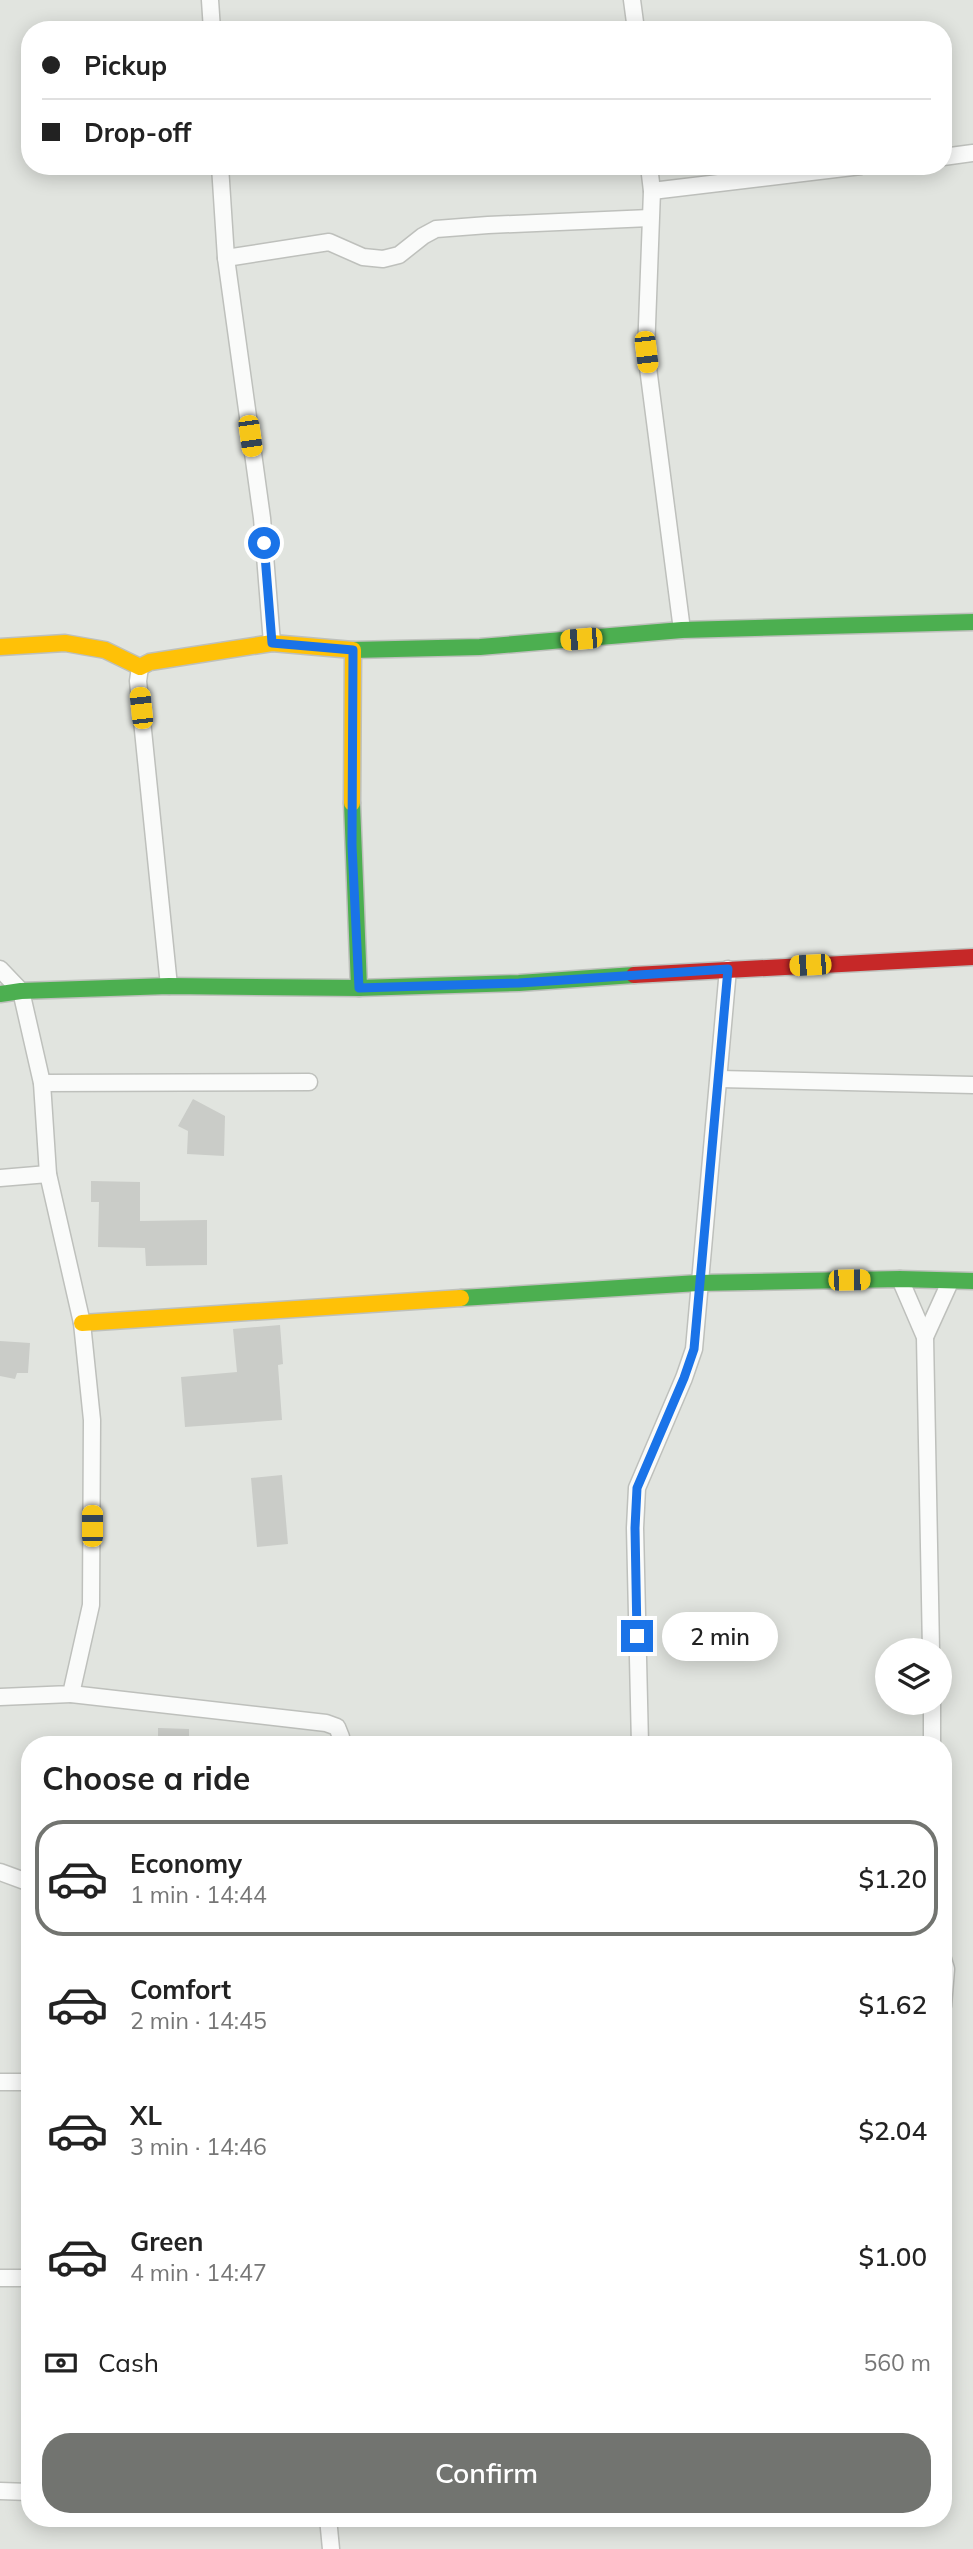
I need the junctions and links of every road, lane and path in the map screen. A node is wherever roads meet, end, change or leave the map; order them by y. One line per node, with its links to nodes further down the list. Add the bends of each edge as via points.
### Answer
1 (210, 0): 3 (street)
2 (632, 0): 4 (street)
3 (211, 21)
4 (635, 21)
5 (973, 153): 6 (street)
6 (952, 156)
7 (221, 175): 12 (street)
8 (650, 175): 10 (street)
9 (786, 175): 10 (street)
10 (652, 191): 11 (street)
11 (650, 218): 12 (street, via 436,229 399,255 383,259 363,257 329,242); 14 (street, via 646,352)
12 (226, 258): 15 (street, via 262,518)
13 (973, 622): 14 (street)
14 (682, 630): 17 (street, via 480,647)
15 (272, 643): 17 (street); 18 (street)
16 (0, 647): 18 (street, via 65,643 105,650)
17 (353, 650): 23 (street, via 352,846)
18 (140, 667): 22 (street)
19 (973, 957): 21 (street)
20 (0, 969): 24 (street)
21 (728, 969): 23 (street); 26 (street)
22 (169, 986): 23 (street); 24 (street)
23 (359, 988)
24 (21, 990): 25 (street); 28 (street)
25 (0, 994)
26 (719, 1079): 29 (street); 35 (street)
27 (309, 1082): 28 (street)
28 (42, 1083): 30 (street)
29 (973, 1086)
30 (48, 1174): 31 (street); 36 (street)
31 (0, 1178)
32 (900, 1279): 34 (street); 35 (street); 37 (street)
33 (973, 1281): 34 (street)
34 (950, 1282): 37 (street)
35 (698, 1283): 36 (street); 43 (street, via 694,1349 637,1488)
36 (82, 1323): 39 (street, via 92,1420 91,1605)
37 (925, 1337): 38 (street)
38 (930, 1638)
39 (71, 1694): 40 (street); 42 (street, via 326,1723 337,1727)
40 (0, 1697)
41 (932, 1715): 44 (street)
42 (341, 1736)
43 (640, 1736)
44 (932, 1736)
45 (0, 1872): 46 (street)
46 (21, 1880)
47 (0, 2082): 48 (street)
48 (21, 2082)
49 (0, 2278): 50 (street)
50 (21, 2278)
51 (0, 2491): 52 (street)
52 (21, 2492)
53 (329, 2527): 54 (street)
54 (331, 2549)

